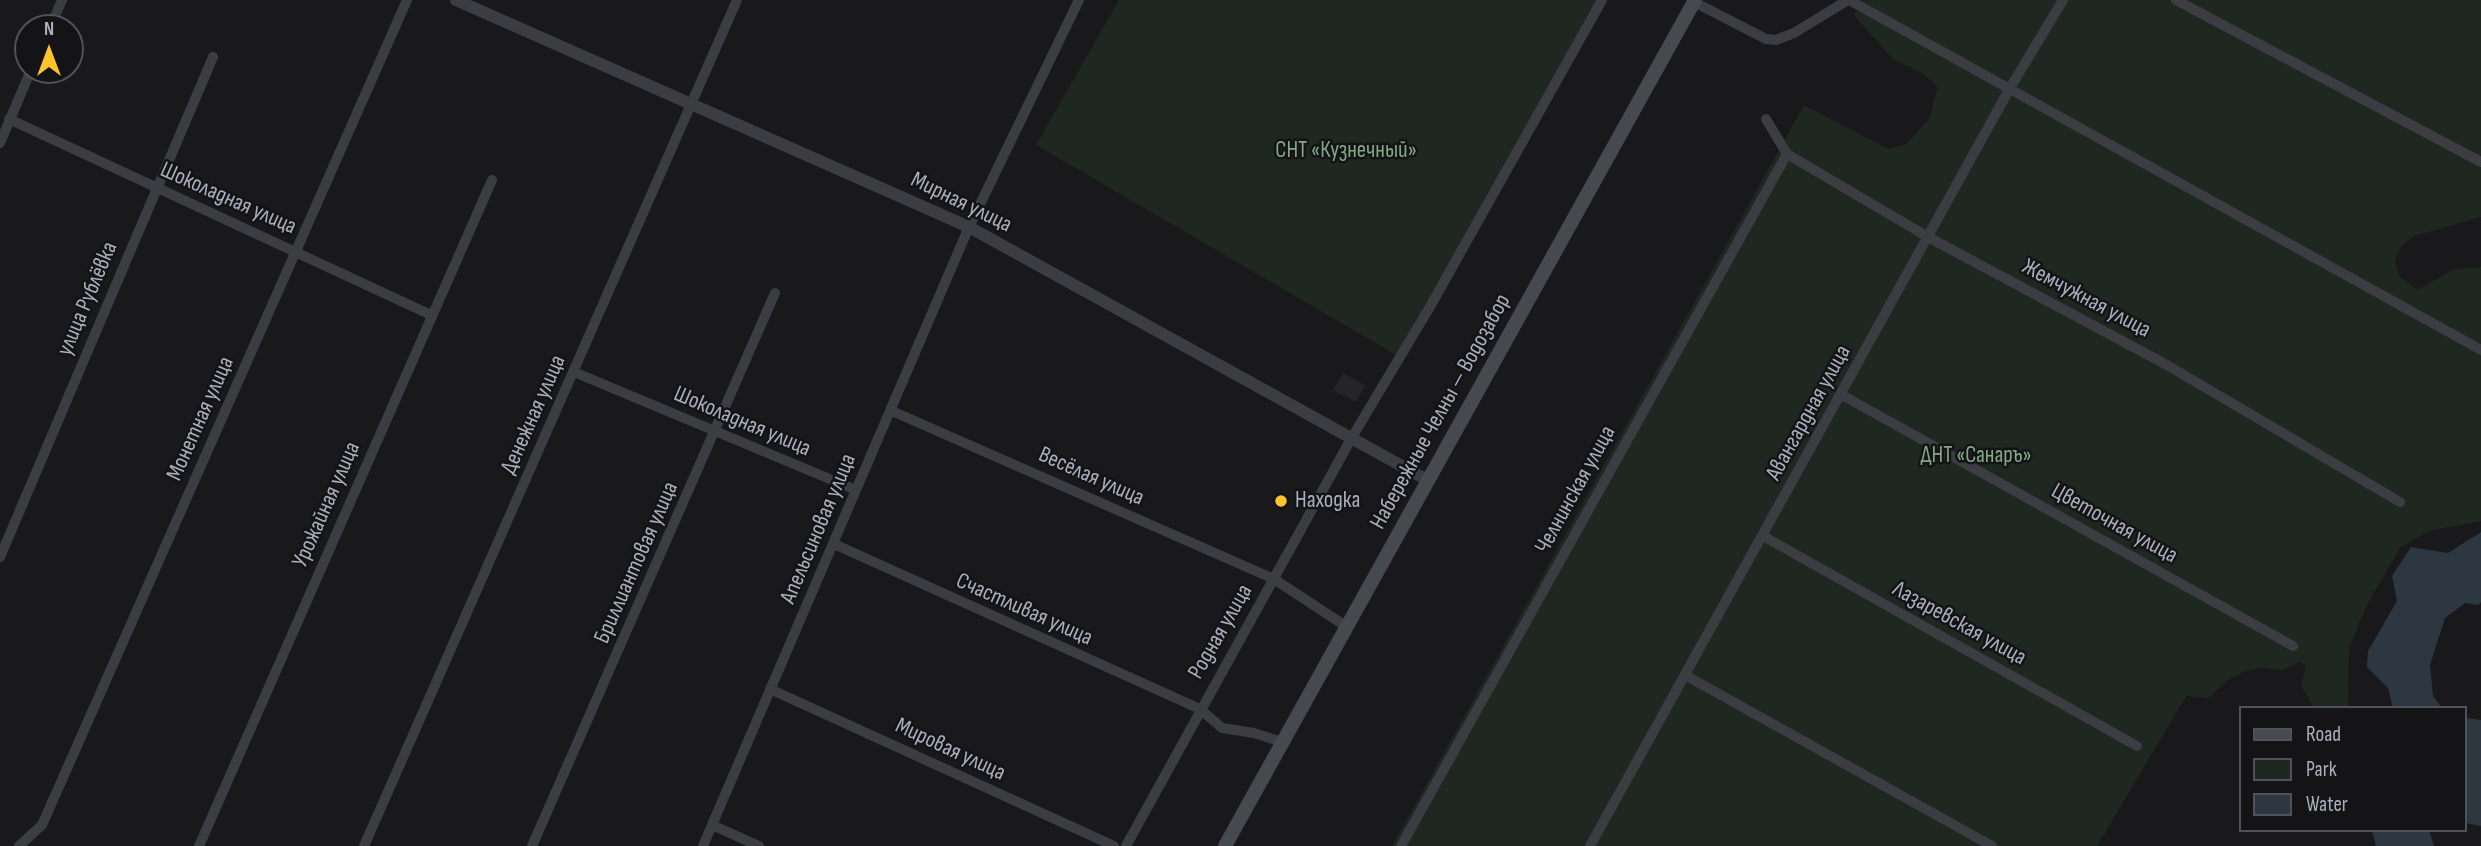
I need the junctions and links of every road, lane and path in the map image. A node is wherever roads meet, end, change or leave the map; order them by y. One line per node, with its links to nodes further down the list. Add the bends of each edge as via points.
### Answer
1 (407, 0): 23 (street, Монетная улица)
2 (456, 0): 13 (street, Мирная улица)
3 (737, 0): 13 (street, Денежная улица)
4 (1079, 0): 21 (street, Апельсиновая улица)
5 (1602, 0): 31 (street, Родная улица)
6 (1849, 0): 9 (street, via 1776,40); 12 (street)
7 (2063, 0): 12 (street, Авангардная улица)
8 (2176, 0): 18 (street)
9 (1695, 1): 32 (main road, Набережные Челны — Водозабор)
10 (213, 57): 20 (street, улица Рублёвка)
11 (25, 84): 14 (street)
12 (2010, 88): 22 (street, Авангардная улица); 26 (street)
13 (691, 105): 21 (street, Мирная улица); 27 (street, Денежная улица)
14 (9, 119): 16 (street); 20 (street, Шоколадная улица)
15 (1766, 119): 17 (street, Жемчужная улица)
16 (0, 143)
17 (1787, 154): 22 (street, Жемчужная улица); 56 (street, Челнинская улица)
18 (2481, 162)
19 (492, 180): 25 (street, Урожайная улица)
20 (156, 187): 23 (street, Шоколадная улица); 37 (street, улица Рублёвка)
21 (969, 227): 29 (street, Апельсиновая улица); 31 (street, Мирная улица)
22 (1928, 237): 28 (street, Авангардная улица); 34 (street, Жемчужная улица, via 2167,365)
23 (295, 250): 25 (street, Шоколадная улица); 47 (street, Монетная улица, via 42,825)
24 (775, 293): 30 (street, Бриллиантовая улица)
25 (431, 315): 48 (street, Урожайная улица)
26 (2481, 350)
27 (574, 372): 30 (street, Шоколадная улица); 49 (street, Денежная улица)
28 (1842, 395): 35 (street, Авангардная улица); 40 (street, Цветочная улица)
29 (892, 411): 33 (street, Апельсиновая улица); 38 (street, Весёлая улица)
30 (716, 432): 33 (street, Шоколадная улица); 50 (street, Бриллиантовая улица)
31 (1352, 439): 32 (street, Мирная улица); 38 (street, Родная улица)
32 (1429, 481): 39 (main road, Набережные Челны — Водозабор)
33 (856, 490): 36 (street, Апельсиновая улица)
34 (2400, 502)
35 (1763, 537): 41 (street, Авангардная улица); 45 (street, Лазаревская улица)
36 (834, 544): 42 (street, Апельсиновая улица); 43 (street, Счастливая улица)
37 (0, 557)
38 (1274, 579): 39 (street, Весёлая улица); 43 (street, Родная улица)
39 (1347, 627): 44 (main road, Набережные Челны — Водозабор)
40 (2293, 646)
41 (1685, 675): 57 (street, Авангардная улица); 58 (street)
42 (770, 689): 46 (street, Апельсиновая улица); 53 (street, Мировая улица)
43 (1200, 709): 44 (street, Счастливая улица, via 1223,728); 54 (street, Родная улица)
44 (1282, 742): 55 (main road, Набережные Челны — Водозабор)
45 (2137, 746)
46 (712, 825): 51 (street, Апельсиновая улица); 52 (street)
47 (19, 846)
48 (199, 846)
49 (364, 846)
50 (532, 846)
51 (703, 846)
52 (759, 846)
53 (1114, 846)
54 (1126, 846)
55 (1225, 846)
56 (1401, 846)
57 (1590, 846)
58 (1992, 846)

